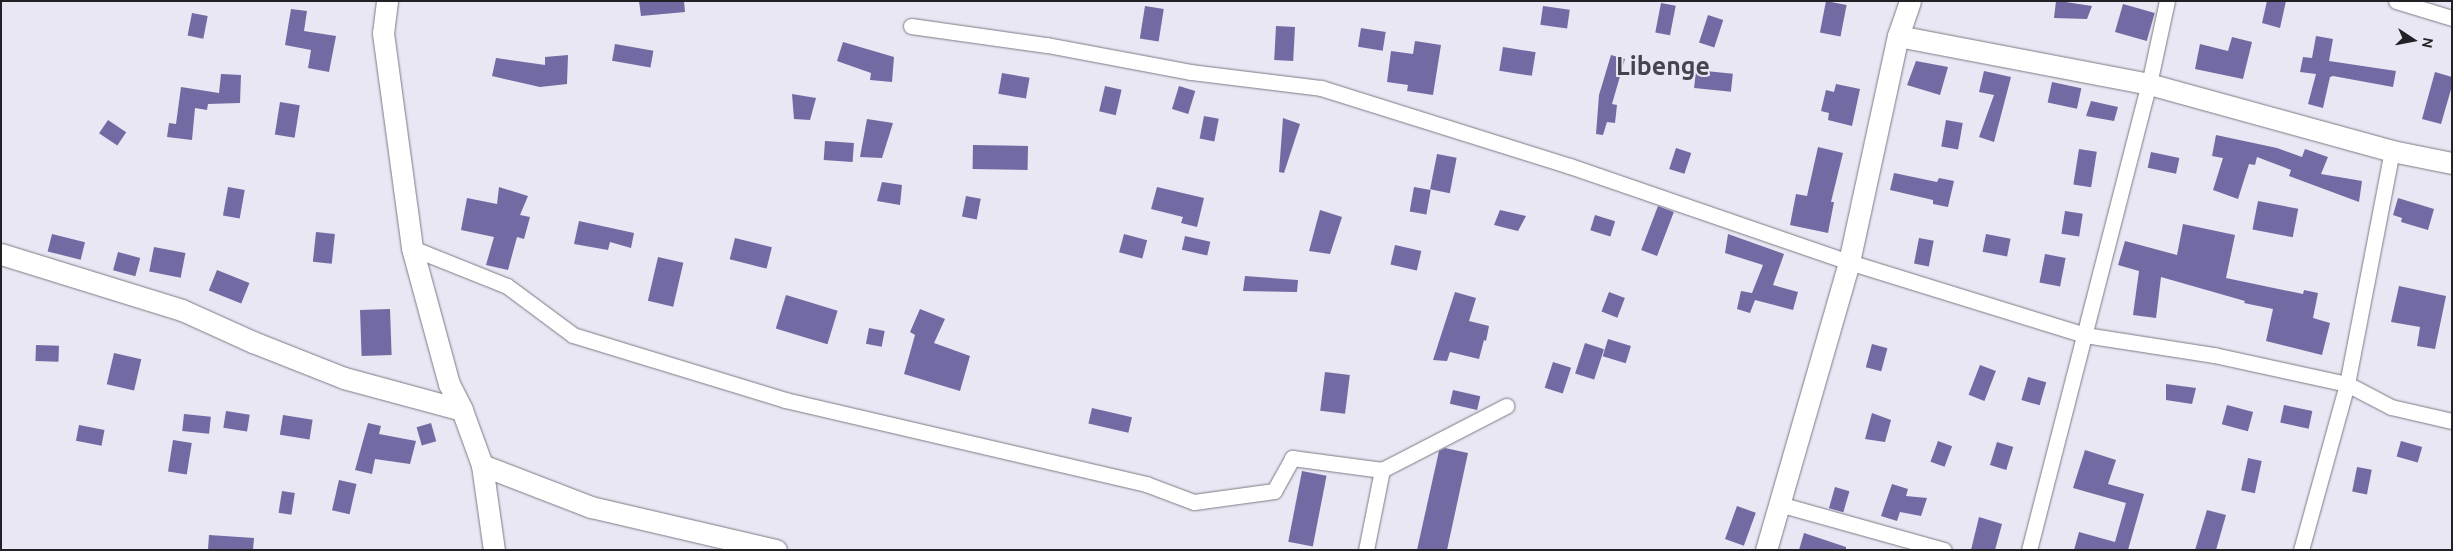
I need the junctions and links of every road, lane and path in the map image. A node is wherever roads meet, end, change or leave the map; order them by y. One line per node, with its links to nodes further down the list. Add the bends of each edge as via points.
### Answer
1 (387, 1): 12 (street, via 383,33)
2 (1910, 1): 8 (street)
3 (2167, 1): 9 (street)
4 (2396, 1): 5 (street)
5 (2422, 4): 6 (street)
6 (2452, 18)
7 (911, 26): 14 (street, via 1048,45 1191,72 1321,88 1570,166)
8 (1898, 36): 9 (street); 14 (street)
9 (2149, 84): 10 (street); 15 (street)
10 (2392, 150): 11 (street); 16 (street)
11 (2452, 163)
12 (412, 248): 18 (street, via 449,384); 21 (street, via 508,286 573,335 785,400 1146,484 1194,502 1274,491 1292,458)
13 (1, 254): 18 (street, via 182,310 344,378)
14 (1849, 262): 15 (street); 22 (street)
15 (2085, 335): 16 (street, via 2214,355); 28 (street)
16 (2347, 384): 19 (street, via 2391,408); 29 (street)
17 (1506, 406): 21 (street)
18 (462, 410): 20 (street)
19 (2452, 422)
20 (482, 465): 23 (street); 24 (street, via 591,507)
21 (1382, 470): 25 (street)
22 (1779, 504): 26 (street); 27 (street)
23 (494, 550)
24 (776, 550)
25 (1366, 550)
26 (1766, 550)
27 (1944, 550)
28 (2029, 550)
29 (2301, 550)

